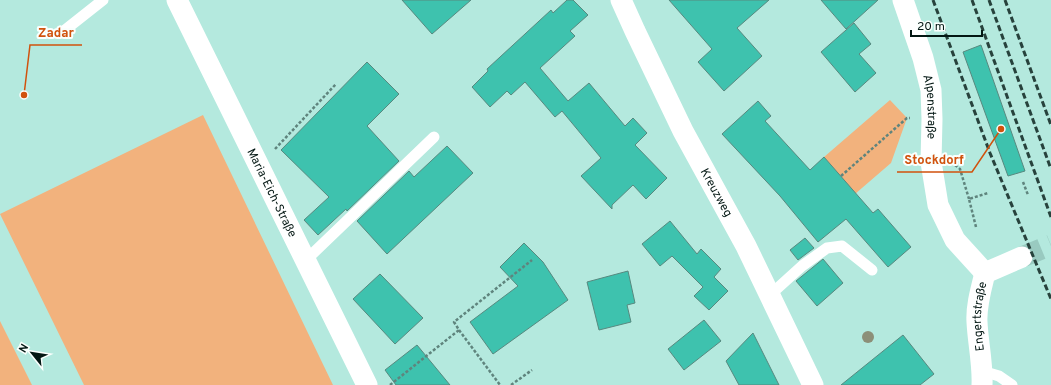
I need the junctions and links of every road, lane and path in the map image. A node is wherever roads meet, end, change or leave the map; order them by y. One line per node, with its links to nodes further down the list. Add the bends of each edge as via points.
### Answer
1 (104, 0): 5 (lane)
2 (177, 0): 9 (street, Maria-Eich-Straße)
3 (621, 0): 22 (street, Kreuzweg, via 683,130)
4 (903, 0): 16 (street, Alpenstraße, via 931,90 931,162 938,205)
5 (64, 30)
6 (336, 84): 9 (path)
7 (907, 118): 11 (path)
8 (434, 137): 18 (lane)
9 (259, 166): 18 (street, Maria-Eich-Straße)
10 (960, 169): 15 (path)
11 (841, 176)
12 (1023, 182): 14 (path)
13 (988, 193): 15 (path)
14 (1028, 195)
15 (969, 199): 16 (path, via 976,229)
16 (960, 247): 21 (street, Alpenstraße)
17 (1022, 257): 21 (street)
18 (306, 260): 26 (street, Maria-Eich-Straße)
19 (532, 260): 23 (path, via 454,322)
20 (872, 270): 22 (lane, via 842,246 827,248 802,266)
21 (985, 273): 25 (street, Engertstraße, via 977,322)
22 (770, 295): 30 (street, Kreuzweg)
23 (459, 330): 27 (path); 28 (path)
24 (532, 370): 29 (path)
25 (982, 378): 31 (lane, via 999,376)
26 (367, 385)
27 (390, 385)
28 (500, 385)
29 (511, 385)
30 (813, 385)
31 (1012, 385)

